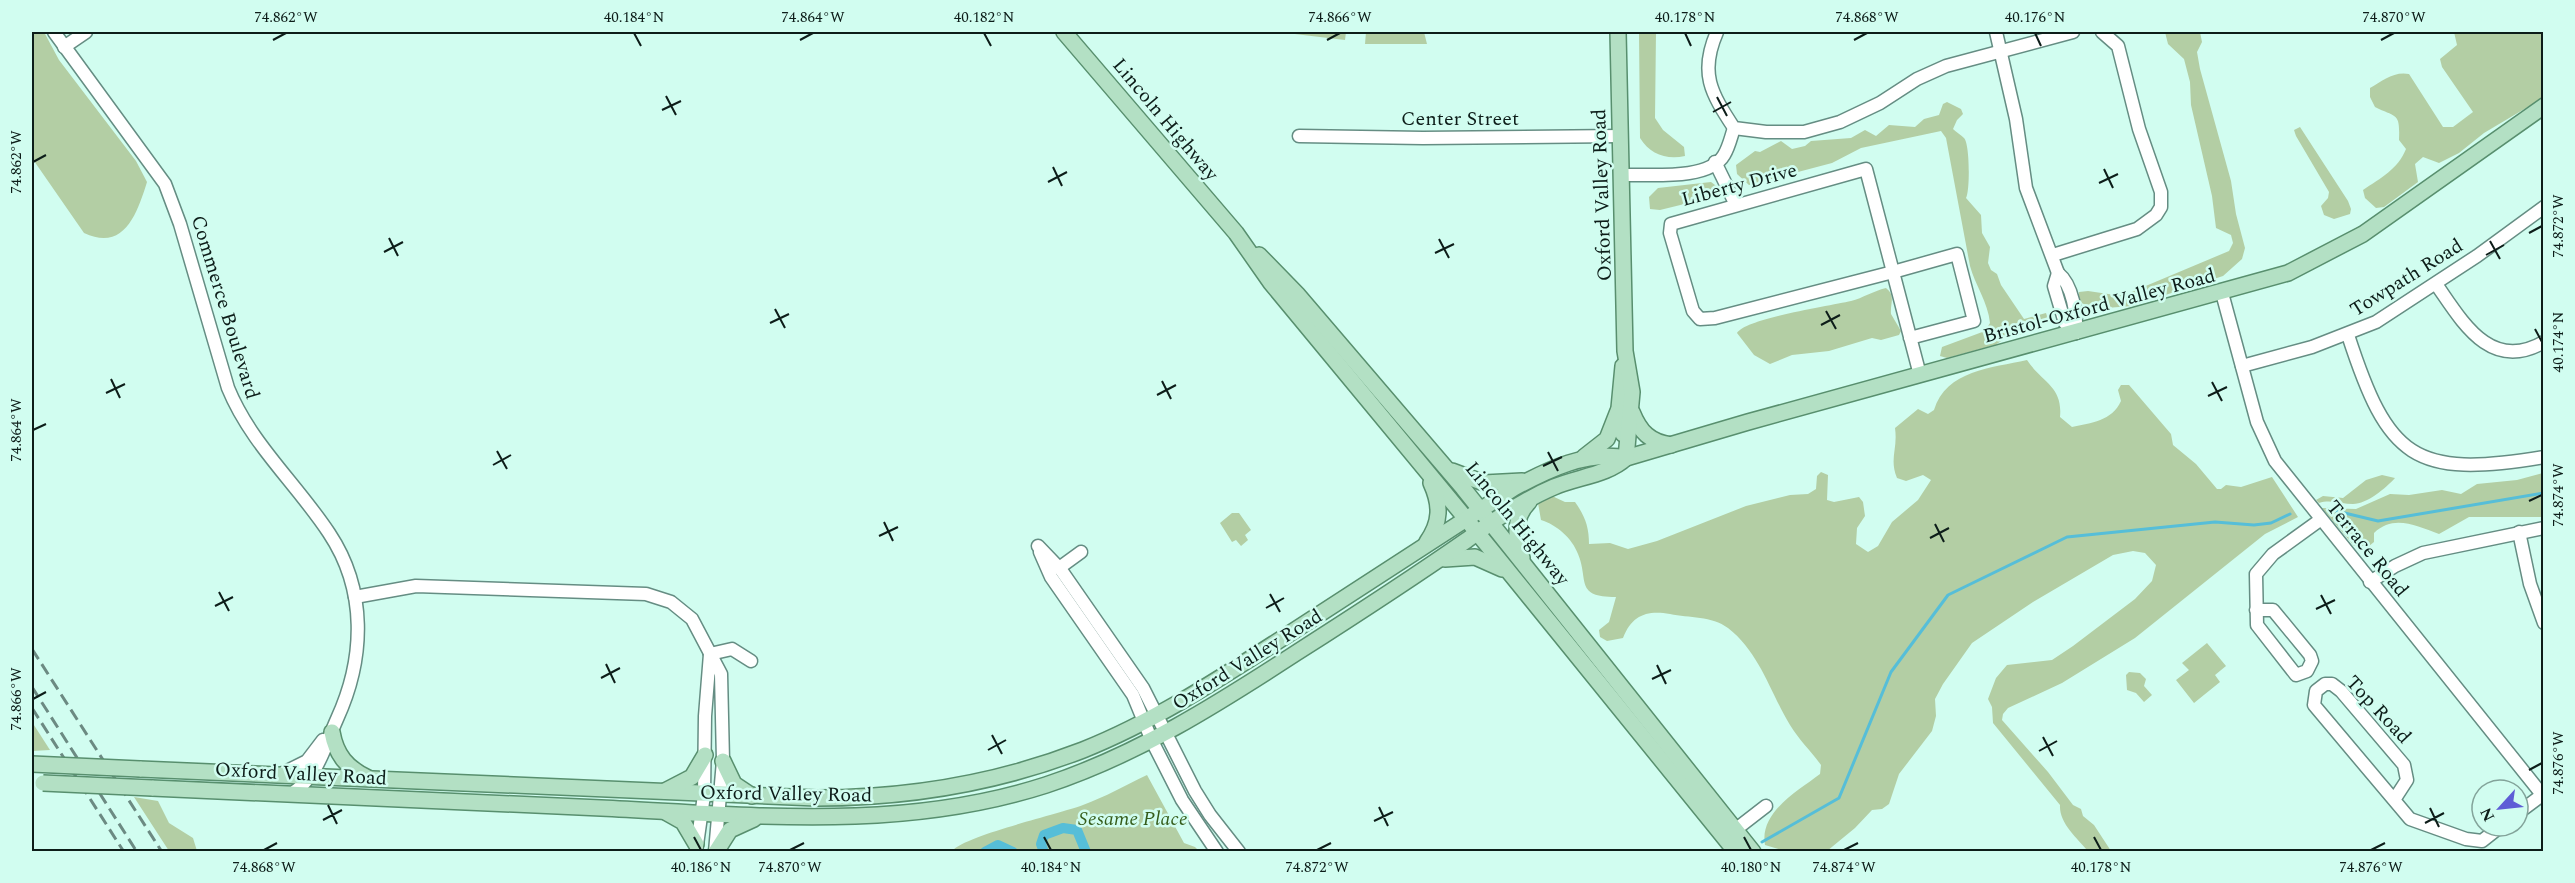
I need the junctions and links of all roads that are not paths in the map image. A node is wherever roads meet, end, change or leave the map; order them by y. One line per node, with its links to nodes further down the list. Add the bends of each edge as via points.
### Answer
1 (54, 32): 9 (street, Commerce Boulevard)
2 (86, 32): 9 (street)
3 (1064, 32): 19 (main road, Lincoln Highway)
4 (1618, 32): 14 (main road, Oxford Valley Road)
5 (1717, 32): 12 (street, via 1706,74 1716,100)
6 (1996, 32): 10 (street)
7 (2073, 32): 10 (street, Liberty Drive)
8 (2102, 32): 20 (street, via 2118,46 2125,65 2139,129 2161,192 2161,207 2150,222 2137,229)
9 (64, 47): 53 (street, Commerce Boulevard, via 165,184 237,411 329,533 350,575)
10 (2001, 51): 12 (street, Liberty Drive, via 1970,58 1917,79 1840,122 1804,132); 20 (street, via 2026,188)
11 (2544, 106): 23 (main road, Bristol-Oxford Valley Road, via 2344,246 2288,273)
12 (1734, 128): 15 (street, via 1723,157)
13 (1299, 136): 14 (street, Center Street)
14 (1621, 136): 16 (main road, Oxford Valley Road)
15 (1715, 162): 16 (street, via 1692,173); 17 (street)
16 (1622, 175): 30 (main road, Oxford Valley Road, via 1625,356 1632,392)
17 (1736, 205): 21 (street, Liberty Drive, via 1866,169); 21 (street, Liberty Drive, via 1671,224 1670,233 1693,310 1700,319)
18 (2544, 207): 22 (street, Towpath Road)
19 (1236, 233): 35 (main road, Lincoln Highway, via 1271,284); 36 (main road, Lincoln Highway, via 1281,275)
20 (2053, 255): 24 (street, via 2058,273 2054,286 2065,323)
21 (1893, 272): 26 (street, Liberty Drive); 26 (street, via 1957,254 1974,321)
22 (2436, 284): 25 (street, Towpath Road); 27 (street, via 2467,327 2486,344 2518,351)
23 (2222, 293): 24 (main road, Bristol-Oxford Valley Road); 28 (street, Terrace Road)
24 (2076, 333): 29 (main road, Bristol-Oxford Valley Road)
25 (2348, 335): 28 (street, Towpath Road); 32 (street, via 2380,418 2396,439 2413,452 2432,461 2463,466)
26 (1910, 338): 29 (street, Liberty Drive)
27 (2544, 342)
28 (2242, 366): 41 (street, Terrace Road, via 2266,447)
29 (1920, 375): 31 (main road, Bristol-Oxford Valley Road)
30 (1625, 410): 31 (main road, via 1646,435); 33 (main road, Oxford Valley Road); 34 (main road, via 1607,439)
31 (1671, 445): 33 (main road, Bristol-Oxford Valley Road)
32 (2544, 457)
33 (1626, 458): 34 (main road, Oxford Valley Road, via 1613,455); 38 (main road, Oxford Valley Road, via 1617,467)
34 (1580, 460): 37 (main road, Oxford Valley Road)
35 (1424, 467): 40 (main road, Lincoln Highway); 46 (main road, via 1436,493 1439,512 1434,533)
36 (1446, 467): 37 (main road, via 1484,483); 39 (main road, Lincoln Highway)
37 (1530, 479): 39 (main road, Oxford Valley Road)
38 (1538, 494): 42 (main road, Oxford Valley Road); 49 (main road, via 1519,516 1516,538)
39 (1481, 510): 40 (main road, Oxford Valley Road); 42 (main road, Lincoln Highway)
40 (1466, 519): 45 (main road, Lincoln Highway); 46 (main road, Oxford Valley Road)
41 (2320, 520): 52 (street, Terrace Road); 54 (street, via 2273,554 2256,574)
42 (1491, 523): 45 (main road, Oxford Valley Road); 49 (main road, Lincoln Highway)
43 (2544, 528): 44 (street)
44 (2519, 532): 52 (street, via 2423,553); 55 (street, via 2530,584)
45 (1477, 533): 48 (main road, Oxford Valley Road); 51 (main road, Lincoln Highway)
46 (1424, 546): 58 (main road, Oxford Valley Road, via 1235,669)
47 (1081, 552): 50 (street)
48 (1439, 561): 51 (main road, via 1475,557); 60 (main road, Oxford Valley Road)
49 (1524, 564): 82 (main road, Lincoln Highway)
50 (1059, 568): 58 (street, via 1143,688); 58 (street, via 1038,546 1051,578)
51 (1510, 574): 85 (main road, Lincoln Highway)
52 (2370, 582): 73 (street, Terrace Road)
53 (355, 597): 56 (street, via 416,586 646,594 661,597 686,612); 59 (street, Commerce Boulevard, via 356,666)
54 (2256, 610): 54 (street, via 2257,626 2296,675 2307,671 2312,661 2303,645 2273,610)
55 (2544, 623)
56 (710, 654): 57 (street, via 732,649); 62 (street); 63 (street, via 721,675)
57 (751, 661)
58 (1150, 719): 60 (street); 61 (street); 74 (main road, Oxford Valley Road, via 1061,758 965,784 867,797)
59 (334, 727): 65 (street, Commerce Boulevard, via 311,757); 66 (street, Commerce Boulevard); 67 (main road, via 335,749 343,761)
60 (1166, 733): 61 (main road, Oxford Valley Road); 88 (street, via 1203,804)
61 (1152, 741): 81 (main road, Oxford Valley Road, via 1068,777 969,805 868,818); 87 (street, via 1190,813)
62 (705, 754): 69 (main road, via 692,777); 71 (street)
63 (723, 761): 72 (street); 74 (main road, via 734,784)
64 (32, 764): 65 (main road, Oxford Valley Road, bridge)
65 (278, 775): 66 (main road, Oxford Valley Road)
66 (312, 777): 67 (main road, Oxford Valley Road); 70 (street, Commerce Boulevard)
67 (370, 779): 69 (main road, Oxford Valley Road)
68 (37, 782): 70 (main road, Oxford Valley Road, bridge)
69 (657, 792): 71 (main road, Oxford Valley Road)
70 (291, 794): 78 (main road, Oxford Valley Road)
71 (704, 795): 72 (main road, Oxford Valley Road); 79 (street)
72 (720, 795): 74 (main road, Oxford Valley Road); 80 (street)
73 (2543, 796): 76 (street)
74 (755, 797)
75 (2394, 800): 75 (street, Top Road, via 2408,780 2404,765 2341,692 2332,684 2325,684 2316,691 2314,705); 83 (street, Top Road, via 2410,819 2466,839)
76 (2530, 805)
77 (1766, 806): 82 (street)
78 (662, 811): 79 (main road, Oxford Valley Road); 84 (main road, via 683,822)
79 (700, 813): 80 (main road, Oxford Valley Road); 84 (street)
80 (716, 814): 81 (main road, Oxford Valley Road); 86 (street)
81 (759, 818): 86 (main road, via 730,830)
82 (1735, 830): 85 (main road, Lincoln Highway)
83 (2486, 838)
84 (696, 848)
85 (1746, 850)
86 (716, 852)
87 (1217, 852)
88 (1239, 852)

